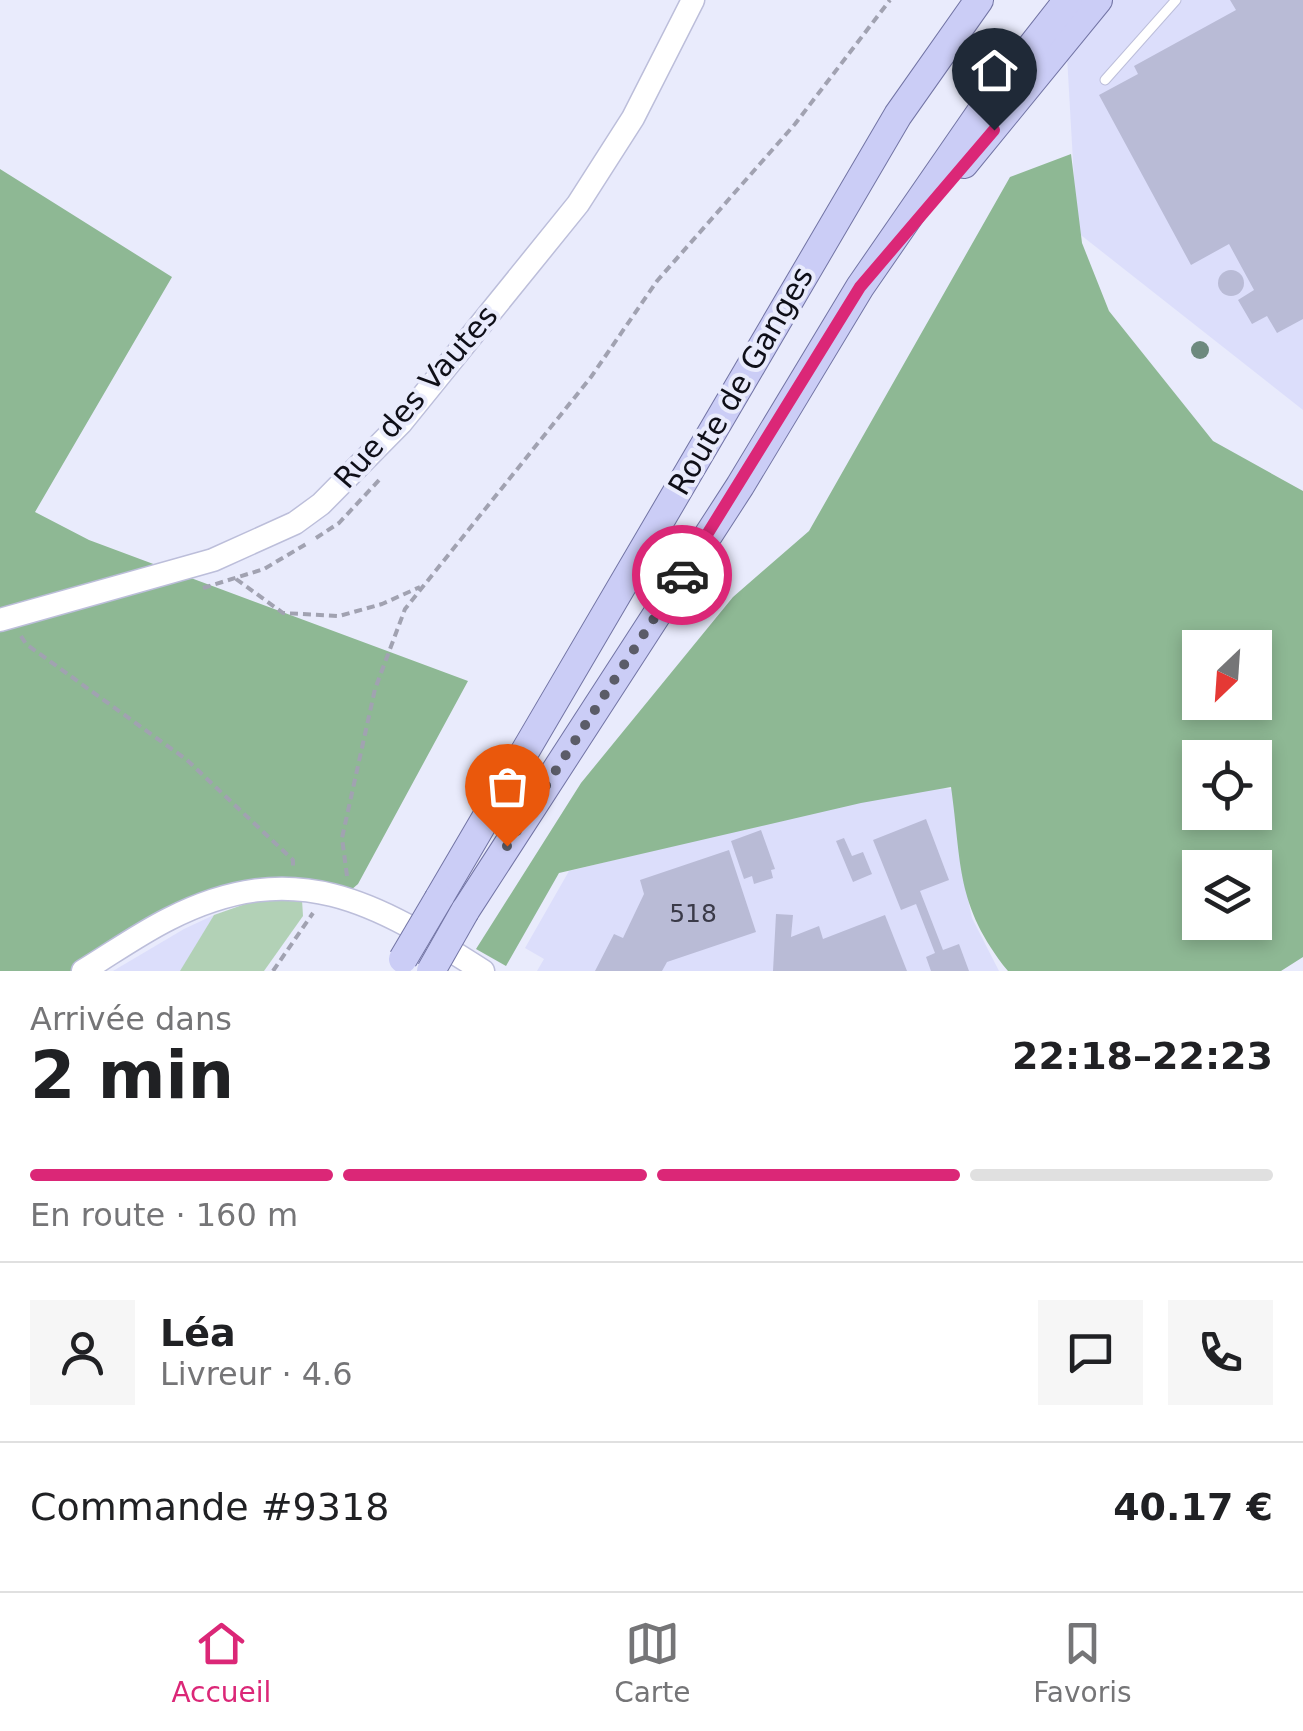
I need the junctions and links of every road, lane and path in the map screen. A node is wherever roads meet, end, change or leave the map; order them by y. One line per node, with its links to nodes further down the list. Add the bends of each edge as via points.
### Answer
1 (693, 0): 11 (street, Rue des Vautes, via 633,118 578,204 401,424 321,504 213,560)
2 (890, 0): 10 (path, via 795,124 657,281 591,377)
3 (978, 0): 15 (main road, Route de Ganges, bridge, via 898,114)
4 (1068, 0): 8 (main road, via 985,106)
5 (1098, 0): 8 (main road)
6 (1176, 0): 7 (lane)
7 (1105, 80)
8 (860, 287): 18 (main road, bridge)
9 (235, 578): 10 (path, via 282,612 338,616)
10 (420, 587): 14 (path, via 375,689 342,838 348,880)
11 (0, 620)
12 (26, 644): 13 (path, via 187,760 266,830 293,860)
13 (294, 886): 14 (street); 16 (street, via 221,897 168,919)
14 (333, 894): 17 (path); 19 (street, via 390,916)
15 (400, 965)
16 (83, 971)
17 (273, 971)
18 (432, 971)
19 (484, 971)

